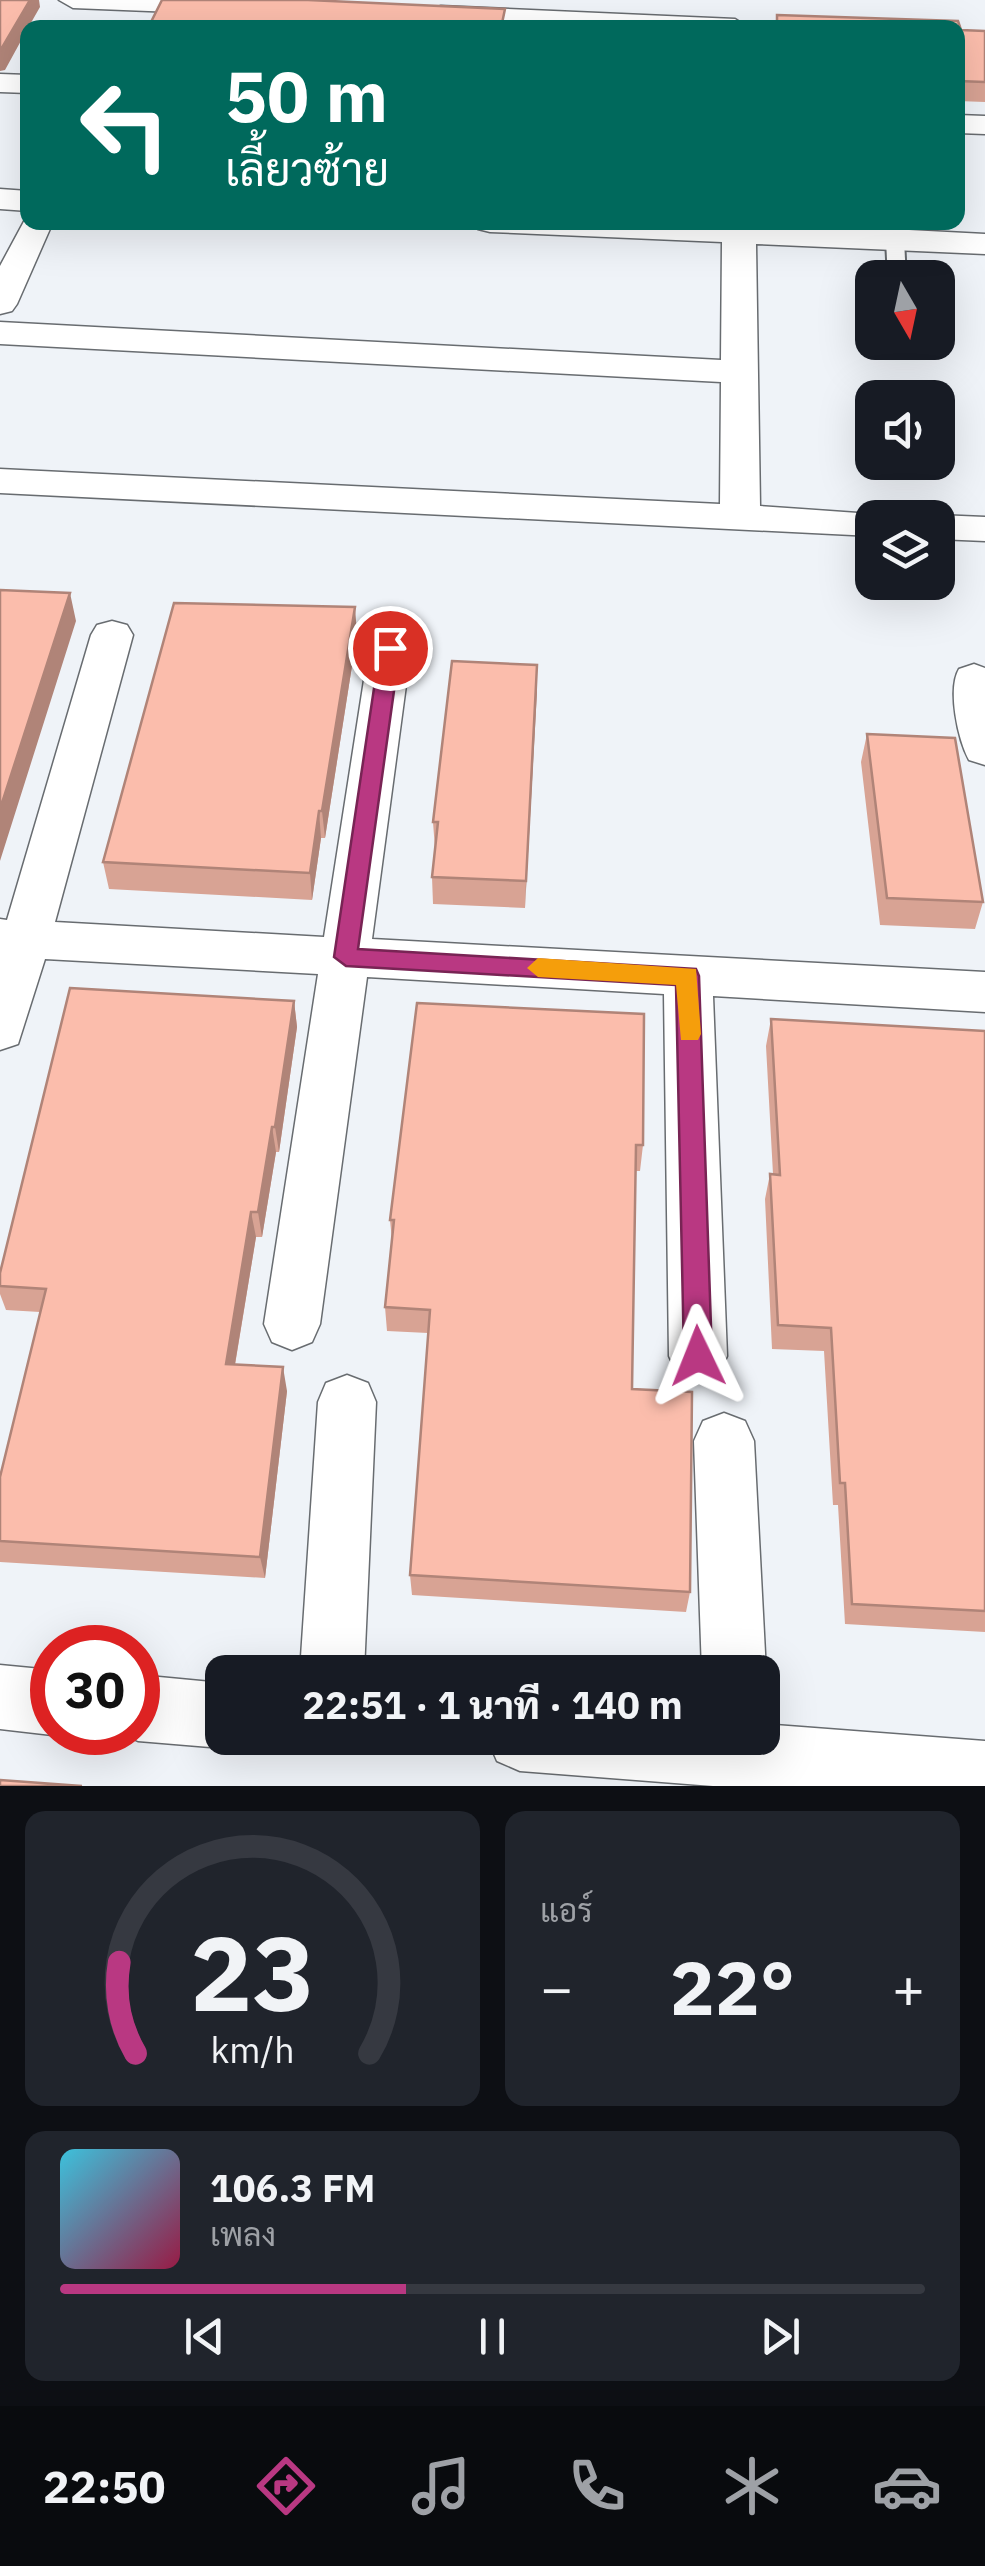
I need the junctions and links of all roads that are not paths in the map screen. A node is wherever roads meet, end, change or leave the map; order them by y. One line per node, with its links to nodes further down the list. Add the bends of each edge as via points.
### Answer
1 (73, 0): 4 (street)
2 (256, 8): 4 (street)
3 (416, 14): 5 (street)
4 (131, 15)
5 (553, 20)
6 (33, 230): 12 (street)
7 (739, 230): 14 (street)
8 (765, 230): 9 (street)
9 (895, 240): 10 (street); 11 (lane)
10 (985, 244)
11 (896, 260)
12 (0, 304)
13 (0, 334): 14 (street)
14 (740, 372): 16 (street)
15 (0, 481): 16 (street)
16 (740, 518): 17 (street)
17 (855, 523)
18 (955, 528): 19 (street)
19 (985, 529)
20 (112, 635): 24 (street)
21 (390, 648): 25 (street)
22 (974, 679): 23 (street)
23 (985, 749)
24 (12, 939): 25 (street); 28 (street)
25 (346, 957): 26 (street); 29 (street)
26 (688, 976): 27 (street); 30 (street)
27 (985, 992)
28 (0, 1030)
29 (292, 1324)
30 (698, 1356)
31 (347, 1402): 33 (street)
32 (724, 1442): 34 (street)
33 (333, 1655)
34 (733, 1655)
35 (0, 1698): 36 (street)
36 (30, 1700)
37 (160, 1710): 38 (street)
38 (205, 1713)
39 (780, 1751): 40 (street)
40 (985, 1774)

